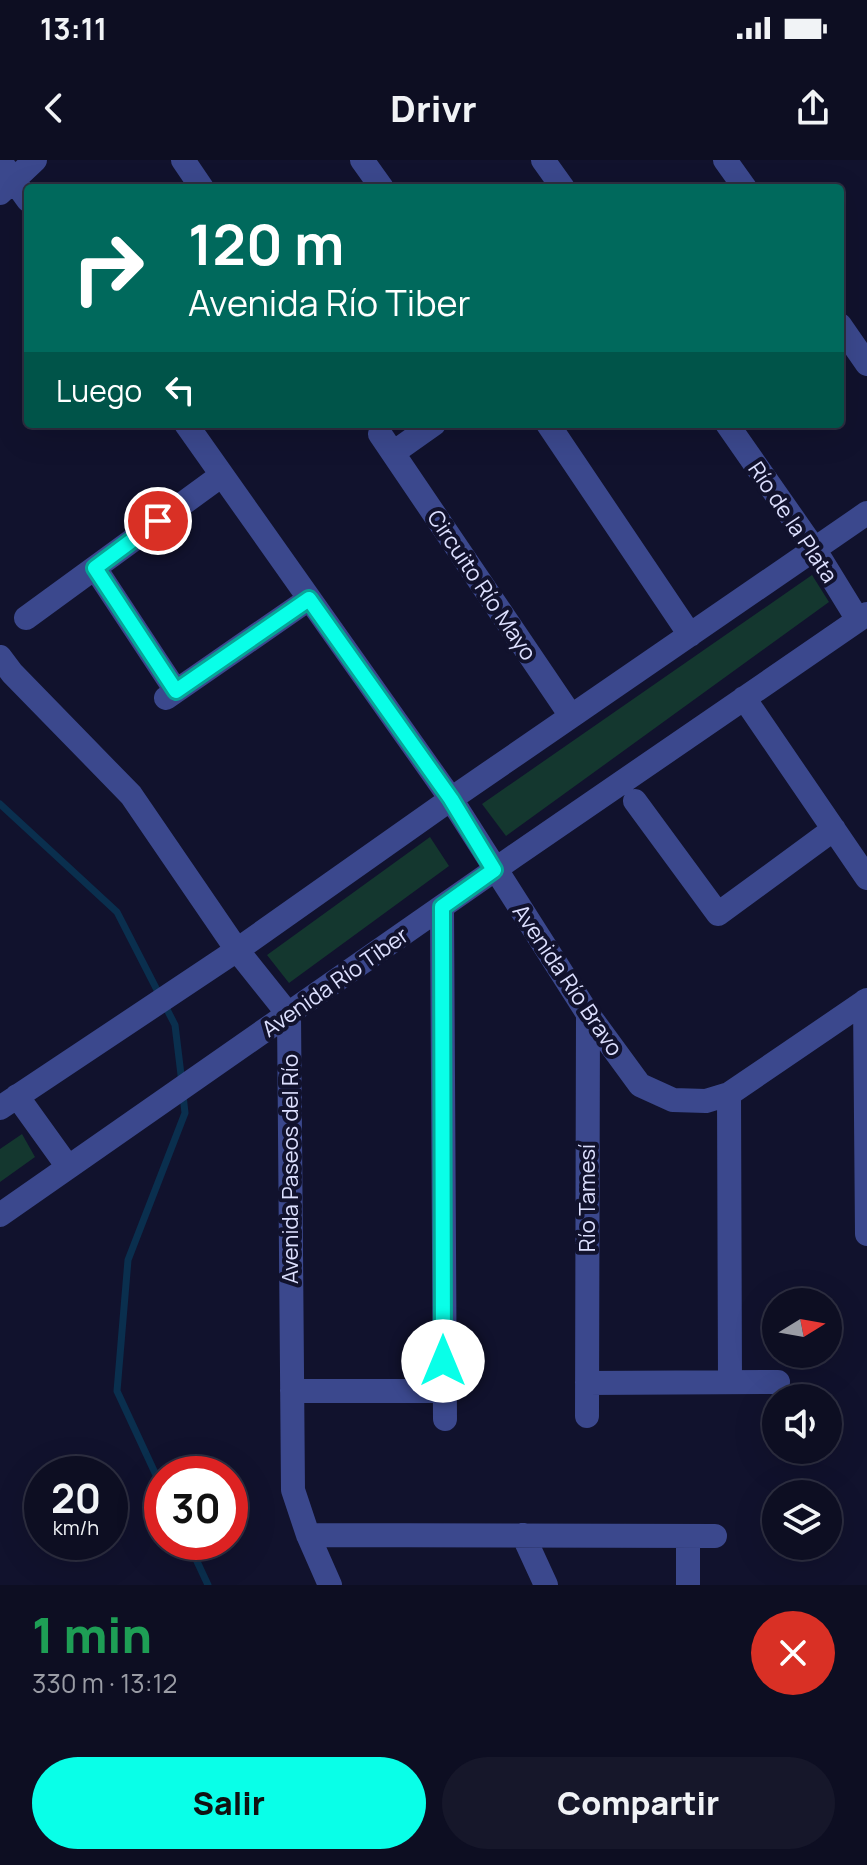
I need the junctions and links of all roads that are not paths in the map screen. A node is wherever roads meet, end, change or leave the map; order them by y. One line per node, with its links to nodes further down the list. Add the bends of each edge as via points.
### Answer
1 (35, 160): 6 (street)
2 (183, 160): 7 (street)
3 (362, 160): 8 (street)
4 (543, 160): 9 (street)
5 (725, 160): 10 (street)
6 (5, 178): 11 (street)
7 (199, 184)
8 (379, 184)
9 (560, 184)
10 (742, 184)
11 (24, 196)
12 (844, 331): 13 (street)
13 (867, 364)
14 (189, 428): 18 (street, Avenida Río Bravo)
15 (424, 428): 28 (street, Circuito Río Mayo, via 386,443)
16 (551, 428): 25 (street)
17 (730, 428): 20 (street, Río de la Plata)
18 (222, 475): 21 (street); 22 (street, Avenida Río Bravo)
19 (867, 513): 20 (street)
20 (815, 550): 23 (street, Río de la Plata); 25 (street)
21 (95, 568): 22 (street, via 171,695); 24 (street)
22 (309, 599): 29 (street, Avenida Río Bravo)
23 (863, 617): 27 (street, Avenida Río Tiber)
24 (26, 618)
25 (690, 635): 28 (street)
26 (0, 657): 35 (street, via 131,795)
27 (744, 698): 31 (street); 32 (street, Avenida Río Tiber)
28 (571, 716): 29 (street)
29 (451, 799): 32 (street, Avenida Río Bravo); 35 (street)
30 (635, 801): 31 (street, via 718,914)
31 (834, 829): 33 (street)
32 (494, 870): 34 (street, Avenida Río Tiber); 37 (street, Avenida Río Bravo)
33 (867, 878)
34 (442, 907): 38 (street, Avenida Río Tiber); 48 (street)
35 (237, 950): 38 (street); 40 (street)
36 (866, 1001): 39 (street, Avenida Río Bravo); 43 (street)
37 (588, 1014): 39 (street, Avenida Río Bravo, via 640,1085 673,1100 706,1101); 46 (street, Río Tamesí)
38 (289, 1015): 41 (street, Avenida Río Tiber); 47 (street, Avenida Paseos del Río)
39 (729, 1094): 44 (street)
40 (8, 1102): 41 (street)
41 (68, 1167): 42 (street, Avenida Río Tiber)
42 (0, 1215)
43 (867, 1234)
44 (730, 1382): 45 (street); 46 (street)
45 (778, 1382)
46 (587, 1383): 49 (street, Río Tamesí)
47 (292, 1391): 48 (street); 51 (street, Avenida Paseos del Río, via 293,1490)
48 (444, 1391): 50 (street)
49 (587, 1416)
50 (445, 1419)
51 (308, 1535): 52 (street); 55 (street, Avenida Paseos del Río)
52 (523, 1535): 53 (street); 56 (street)
53 (688, 1536): 54 (street); 57 (street)
54 (715, 1536)
55 (330, 1585)
56 (546, 1585)
57 (688, 1585)

